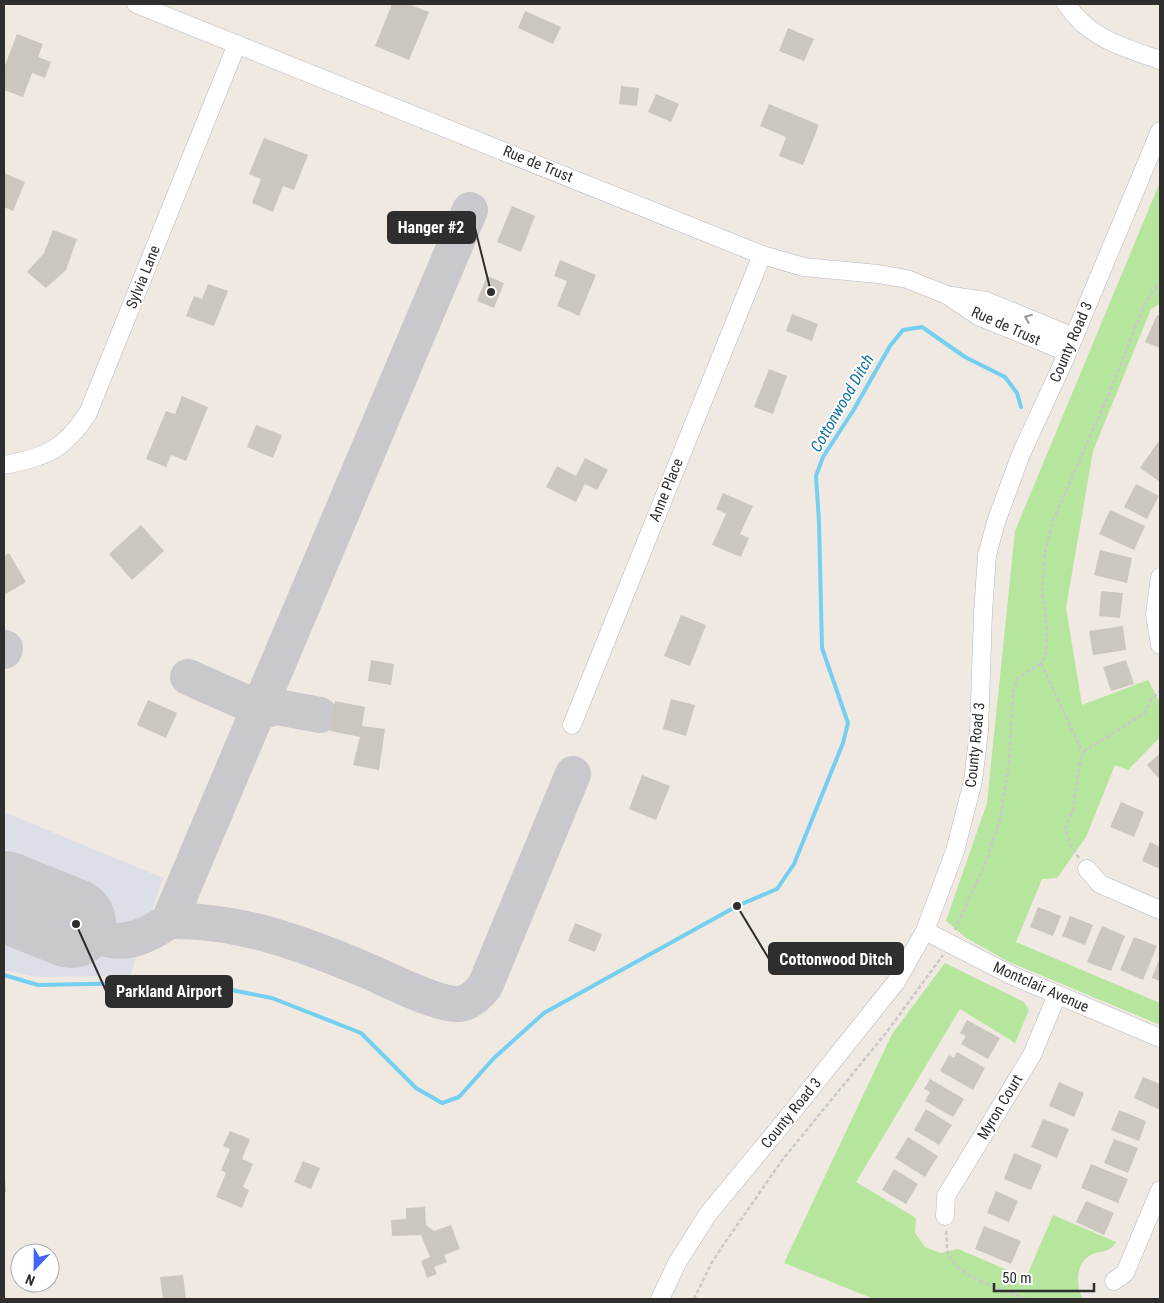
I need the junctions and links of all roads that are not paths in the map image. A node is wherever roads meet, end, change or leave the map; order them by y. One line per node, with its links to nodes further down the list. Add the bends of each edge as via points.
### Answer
1 (136, 4): 3 (street, Rue de Trust)
2 (1066, 4): 4 (street, via 1082,24 1100,37)
3 (236, 44): 6 (street, Rue de Trust); 8 (street, Sylvia Lane, via 88,413 76,432 49,453)
4 (1160, 60)
5 (1160, 131): 7 (street, County Road 3)
6 (762, 255): 7 (street, Rue de Trust, via 804,267 907,279 947,296 980,317); 11 (street, Anne Place)
7 (1070, 344): 14 (street, County Road 3, via 1021,454 987,556 979,731 973,781 955,851)
8 (4, 465)
9 (1160, 577): 10 (street, via 1155,614)
10 (1160, 645)
11 (572, 725)
12 (1087, 869): 13 (street, via 1100,884)
13 (1160, 910)
14 (925, 931): 15 (street, Montclair Avenue); 20 (street, County Road 3, via 896,982 708,1214 677,1263)
15 (1056, 995): 16 (street, Montclair Avenue); 18 (street, Myron Court, via 1032,1055 946,1196)
16 (1160, 1038)
17 (1160, 1190): 19 (street, via 1126,1273)
18 (945, 1216)
19 (1114, 1281)
20 (660, 1299)

